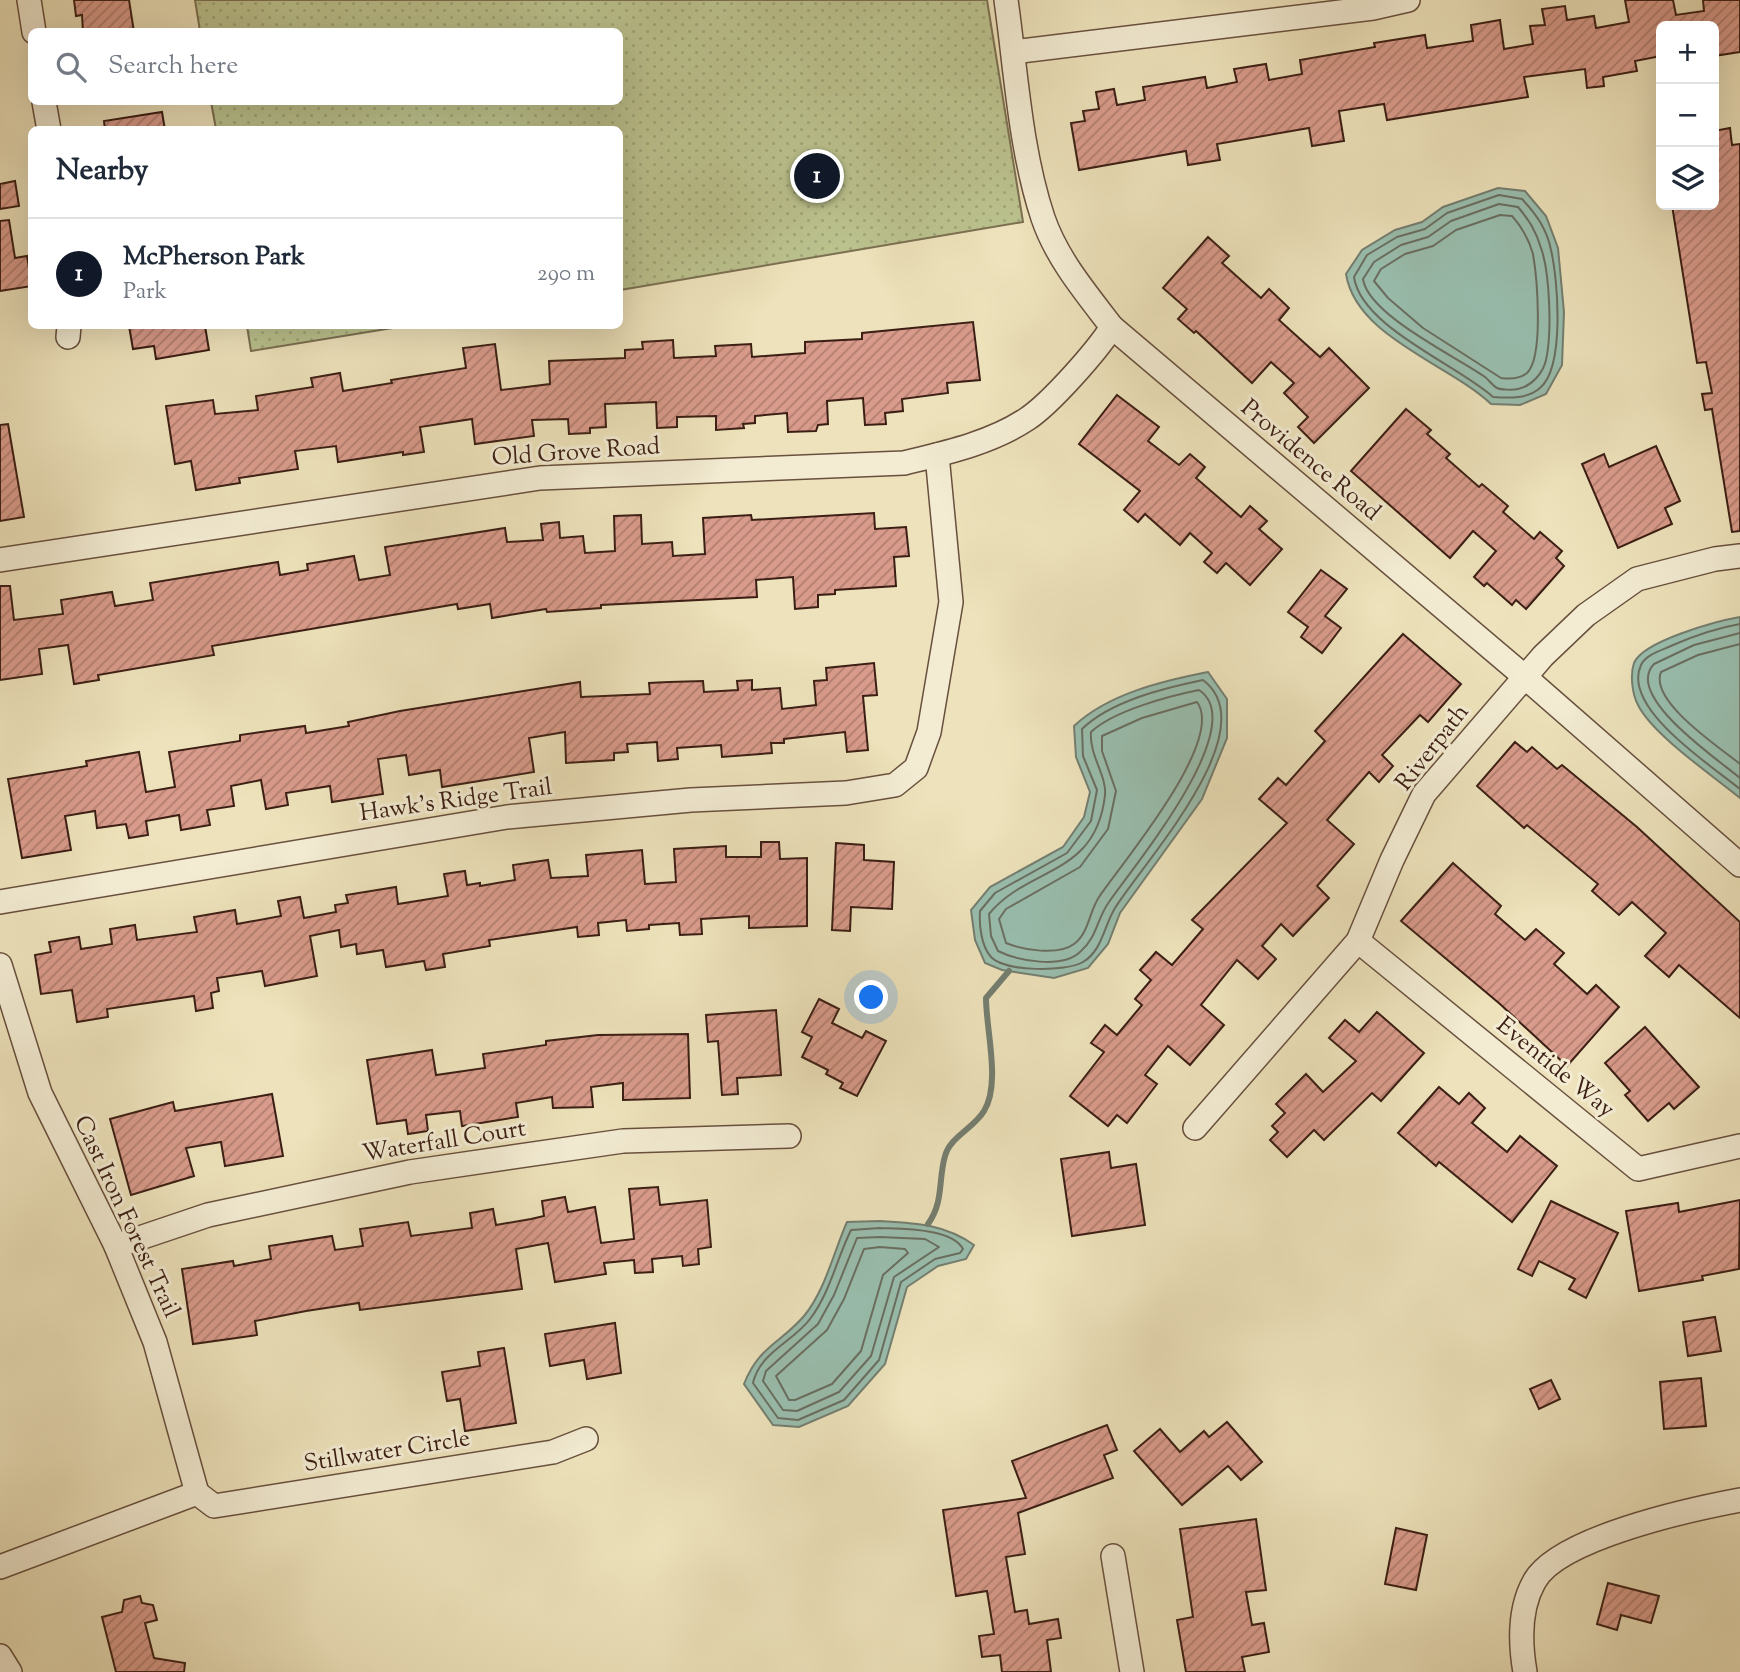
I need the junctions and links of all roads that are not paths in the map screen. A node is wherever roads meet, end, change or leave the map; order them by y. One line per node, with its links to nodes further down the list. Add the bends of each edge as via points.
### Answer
1 (29, 0): 4 (street)
2 (1006, 0): 5 (street, Providence Road)
3 (1408, 0): 5 (street)
4 (32, 28)
5 (1013, 52): 8 (street, Providence Road, via 1043,219 1066,266)
6 (45, 105): 7 (street)
7 (48, 126)
8 (1112, 327): 9 (street, Old Grove Road, via 1097,350 1028,419); 12 (street, Providence Road)
9 (937, 456): 11 (street, Old Grove Road, via 904,463 540,478); 14 (street, Hawk's Ridge Trail, via 951,603 929,732 916,768 895,785 846,793 691,800 507,817)
10 (1740, 556): 12 (street, Riverpath, via 1637,579 1586,615)
11 (0, 560)
12 (1525, 677): 13 (street, Providence Road); 15 (street, Riverpath, via 1424,794)
13 (1740, 865)
14 (0, 902)
15 (1358, 941): 17 (street, Riverpath); 19 (street, Eventide Way, via 1638,1169)
16 (0, 965): 20 (street, Cast Iron Forest Trail, via 40,1093)
17 (1195, 1128)
18 (789, 1136): 20 (street, Waterfall Court, via 623,1142 410,1172 208,1215)
19 (1740, 1146)
20 (116, 1246): 22 (street, Cast Iron Forest Trail, via 155,1342)
21 (586, 1439): 22 (street, Stillwater Circle, via 553,1452 214,1506)
22 (197, 1493): 25 (street)
23 (1740, 1500): 29 (street, via 1685,1510 1606,1535 1546,1566 1533,1583 1522,1622)
24 (1113, 1556): 28 (street)
25 (0, 1566)
26 (0, 1656): 27 (street)
27 (10, 1672)
28 (1132, 1672)
29 (1525, 1672)

